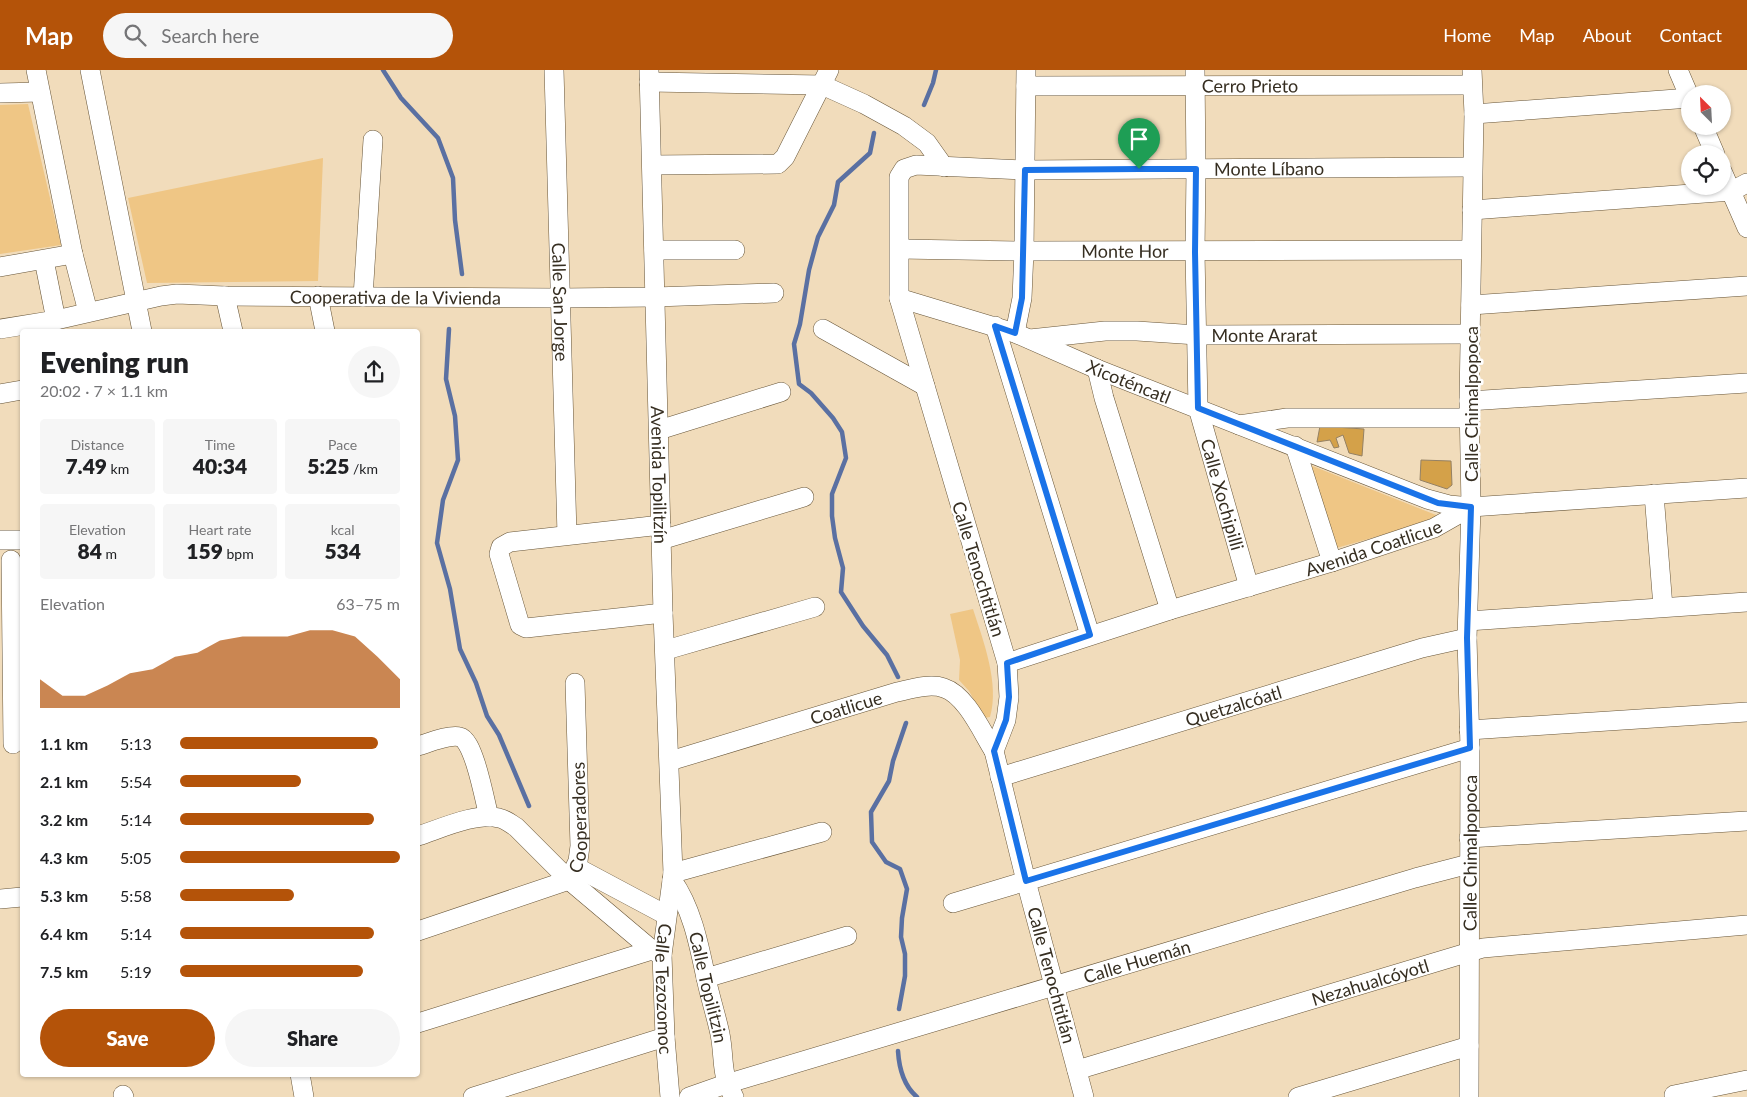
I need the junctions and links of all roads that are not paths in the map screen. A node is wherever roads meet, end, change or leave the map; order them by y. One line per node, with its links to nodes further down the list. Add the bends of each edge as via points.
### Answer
1 (36, 70): 11 (street)
2 (90, 70): 42 (street)
3 (554, 70): 40 (street, Calle San Jorge)
4 (1678, 70): 10 (street)
5 (649, 76): 6 (street); 16 (street, Avenida Topilitzín)
6 (826, 78): 16 (street, via 785,157 778,164); 18 (street, via 927,143)
7 (1026, 78): 8 (street, Cerro Prieto); 21 (street)
8 (1195, 78): 9 (street, Cerro Prieto); 20 (street, Calle Xochipilli)
9 (1472, 78): 14 (street, Calle Chimalpopoca)
10 (1684, 85)
11 (40, 92): 12 (street); 31 (street)
12 (0, 93)
13 (1681, 99): 14 (street)
14 (1474, 114): 19 (street, Calle Chimalpopoca)
15 (373, 140): 38 (street)
16 (652, 165): 25 (street, Avenida Topilitzín)
17 (916, 165): 18 (street, Monte Líbano); 27 (street, Calle Tenochtitlán, via 904,169 899,177)
18 (944, 167): 21 (street, Monte Líbano)
19 (1472, 167): 20 (street, Monte Líbano); 23 (street, Calle Chimalpopoca)
20 (1196, 169): 21 (street, Monte Líbano); 30 (street, Calle Xochipilli)
21 (1025, 170): 29 (street)
22 (1739, 187): 23 (street); 24 (street)
23 (1472, 210): 28 (street, Calle Chimalpopoca)
24 (1747, 228)
25 (654, 250): 26 (street); 39 (street, Avenida Topilitzín)
26 (735, 250)
27 (900, 250): 29 (street, Monte Hor); 41 (street, Calle Tenochtitlán)
28 (1471, 250): 30 (street, Monte Hor); 43 (street, Calle Chimalpopoca)
29 (1024, 252): 30 (street, Monte Hor); 54 (street)
30 (1195, 252): 53 (street, Calle Xochipilli)
31 (73, 254): 32 (street); 44 (street)
32 (44, 260): 33 (street); 45 (street)
33 (0, 267)
34 (1747, 286): 43 (street)
35 (774, 293): 39 (street)
36 (225, 296): 37 (street, Cooperativa de la Vivienda); 42 (street, Cooperativa de la Vivienda, via 177,294); 49 (street)
37 (318, 296): 38 (street, Cooperativa de la Vivienda); 50 (street)
38 (363, 297): 40 (street, Cooperativa de la Vivienda)
39 (655, 297): 40 (street, Cooperativa de la Vivienda); 64 (street, Avenida Topilitzín)
40 (560, 298): 71 (street, Calle San Jorge)
41 (899, 298): 46 (street, Xicoténcatl); 57 (street, Calle Tenochtitlán)
42 (136, 301): 44 (street, Cooperativa de la Vivienda); 48 (street)
43 (1471, 305): 52 (street, Calle Chimalpopoca)
44 (88, 312): 45 (street, Cooperativa de la Vivienda)
45 (56, 320): 47 (street, Cooperativa de la Vivienda)
46 (995, 326): 54 (street, Xicoténcatl); 83 (street)
47 (0, 329)
48 (142, 329)
49 (233, 329)
50 (325, 329)
51 (823, 329): 57 (street)
52 (1470, 334): 53 (street, Monte Ararat); 62 (street, Calle Chimalpopoca)
53 (1196, 335): 54 (street, Monte Ararat, via 1105,331); 61 (street, Calle Xochipilli)
54 (1022, 336): 55 (street, Xicoténcatl)
55 (1097, 368): 61 (street, Xicoténcatl); 80 (street)
56 (1747, 383): 62 (street)
57 (925, 386): 85 (street, Calle Tenochtitlán)
58 (20, 390): 60 (street)
59 (781, 392): 64 (street)
60 (0, 394)
61 (1198, 408): 63 (street, Xicoténcatl); 76 (street, Calle Xochipilli)
62 (1470, 410): 63 (street, via 1287,418); 69 (street, Calle Chimalpopoca)
63 (1239, 425): 65 (street, Xicoténcatl)
64 (659, 430): 70 (street, Avenida Topilitzín)
65 (1295, 446): 69 (street, Xicoténcatl, via 1438,503); 75 (street)
66 (1747, 488): 67 (street, Avenida Coatlicue)
67 (1654, 494): 69 (street, Avenida Coatlicue); 79 (street)
68 (804, 497): 70 (street)
69 (1471, 507): 75 (street, Avenida Coatlicue, via 1434,528); 82 (street, Calle Chimalpopoca)
70 (661, 533): 71 (street); 81 (street, Avenida Topilitzín)
71 (567, 535): 81 (street, via 510,542 501,547 499,554 520,625 530,628)
72 (0, 540): 73 (street)
73 (20, 540)
74 (10, 560): 89 (street)
75 (1332, 562): 76 (street, Avenida Coatlicue)
76 (1248, 587): 80 (street, Avenida Coatlicue)
77 (1747, 602): 79 (street, Quetzalcóatl)
78 (815, 607): 84 (street)
79 (1663, 607): 82 (street, Quetzalcóatl)
80 (1170, 610): 83 (street, Avenida Coatlicue)
81 (663, 613): 84 (street, Avenida Topilitzín)
82 (1467, 630): 88 (street, Calle Chimalpopoca); 93 (street, Quetzalcóatl, via 1422,648)
83 (1090, 635): 85 (street, Avenida Coatlicue)
84 (666, 650): 92 (street, Avenida Topilitzín)
85 (1007, 663): 91 (street, Calle Tenochtitlán, via 1009,697 1006,720)
86 (575, 683): 100 (street, Cooperadores, via 580,846)
87 (1747, 712): 88 (street)
88 (1469, 739): 98 (street, Calle Chimalpopoca); 102 (street)
89 (12, 744)
90 (420, 745): 94 (street, via 451,737 464,739 472,752)
91 (994, 751): 92 (street, Coatlicue, via 971,713 953,692 942,687 925,687 898,692); 93 (street, Calle Tenochtitlán)
92 (670, 761): 101 (street, Avenida Topilitzín)
93 (1000, 777): 102 (street, Calle Tenochtitlán)
94 (489, 817): 97 (street); 100 (street, via 499,818 516,827)
95 (1747, 821): 98 (street)
96 (822, 832): 101 (street)
97 (420, 835)
98 (1469, 838): 99 (street, Calle Chimalpopoca)
99 (1469, 864): 110 (street, Calle Chimalpopoca); 113 (street, Calle Huemán)
100 (573, 874): 106 (street); 108 (street, Cooperadores); 111 (street)
101 (673, 877): 106 (street, Calle Tezozomoc); 112 (street, Calle Topilitzin, via 690,916)
102 (1026, 881): 105 (street); 113 (street, Calle Tenochtitlán)
103 (20, 898): 104 (street)
104 (0, 899)
105 (954, 903)
106 (666, 915): 111 (street, Calle Tezozomoc)
107 (1747, 925): 110 (street, Nezahualcóyotl, via 1511,944)
108 (420, 930)
109 (847, 936): 112 (street)
110 (1469, 951): 116 (street, Calle Chimalpopoca); 117 (street, Nezahualcóyotl)
111 (657, 952): 114 (street); 115 (street, Calle Tezozomoc)
112 (706, 978): 120 (street, Calle Topilitzin)
113 (1055, 986): 117 (street, Calle Tenochtitlán); 120 (street, Calle Huemán)
114 (420, 1022)
115 (665, 1037): 123 (street); 124 (street, Calle Tezozomoc)
116 (1469, 1046): 127 (street); 128 (street, Calle Chimalpopoca)
117 (1077, 1070): 126 (street, Calle Tenochtitlán)
118 (301, 1077): 122 (street)
119 (1747, 1080): 121 (street)
120 (730, 1091): 125 (street, Calle Huemán)
121 (1675, 1096)
122 (304, 1097)
123 (473, 1097)
124 (670, 1097)
125 (689, 1097)
126 (1084, 1097)
127 (1298, 1097)
128 (1469, 1097)

